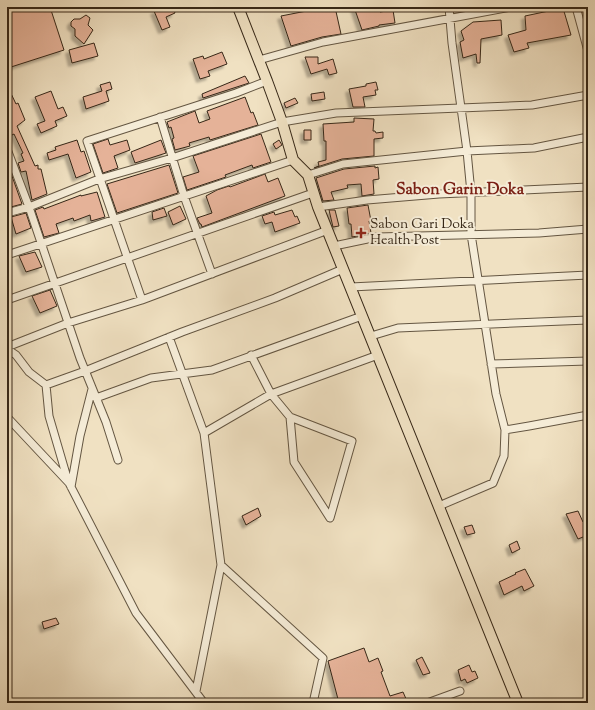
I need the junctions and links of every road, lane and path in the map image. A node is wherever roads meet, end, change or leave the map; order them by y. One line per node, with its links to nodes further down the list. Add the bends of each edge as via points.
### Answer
1 (238, 7): 7 (highway)
2 (449, 7): 5 (street)
3 (511, 7): 5 (street)
4 (576, 7): 6 (street)
5 (450, 18): 7 (street, via 323,42); 10 (street)
6 (588, 51)
7 (259, 60): 8 (highway)
8 (267, 81): 11 (street); 12 (highway)
9 (588, 95): 10 (street, via 532,105)
10 (461, 108): 12 (street, via 336,113); 15 (street)
11 (160, 117): 16 (street); 19 (street, via 87,142)
12 (282, 122): 16 (street); 17 (highway)
13 (588, 137): 15 (street, via 534,148)
14 (7, 148): 24 (street)
15 (467, 151): 18 (street, via 343,164); 22 (street)
16 (172, 158): 19 (street); 23 (street)
17 (293, 160): 18 (highway); 23 (street)
18 (308, 175): 21 (highway)
19 (99, 179): 24 (street); 27 (street)
20 (588, 187): 22 (street)
21 (313, 193): 25 (highway); 30 (street)
22 (471, 193): 25 (street, via 367,200); 31 (street)
23 (184, 196): 27 (street); 30 (street)
24 (29, 207): 26 (street); 32 (street)
25 (318, 207): 29 (highway)
26 (7, 213)
27 (113, 219): 32 (street); 35 (street)
28 (588, 229): 31 (street)
29 (328, 230): 33 (highway); 37 (street)
30 (197, 234): 35 (street); 37 (street)
31 (471, 234): 33 (street, via 377,237); 39 (street)
32 (41, 244): 34 (street); 40 (street)
33 (334, 246): 36 (highway)
34 (7, 255)
35 (127, 257): 40 (street); 43 (street)
36 (343, 269): 41 (highway); 49 (street, via 275,298)
37 (212, 274): 43 (street)
38 (588, 276): 39 (street)
39 (479, 281): 41 (street); 47 (street)
40 (54, 283): 42 (street); 46 (street)
41 (351, 287): 44 (highway)
42 (7, 300)
43 (142, 300): 46 (street)
44 (362, 316): 48 (highway); 51 (street)
45 (588, 320): 47 (street)
46 (68, 323): 50 (street); 55 (street)
47 (485, 324): 48 (street, via 398,328); 54 (street)
48 (371, 336): 52 (highway)
49 (169, 337): 55 (street); 56 (street)
50 (7, 348): 57 (street)
51 (252, 355): 56 (street, via 212,370); 59 (street)
52 (378, 355): 59 (street); 68 (highway)
53 (588, 361): 54 (street)
54 (491, 364): 64 (street)
55 (85, 371): 57 (street); 58 (street)
56 (183, 374): 60 (street, via 151,378); 65 (street)
57 (46, 385): 67 (street, via 49,416)
58 (92, 389): 60 (street); 67 (street)
59 (271, 394): 63 (street); 65 (street)
60 (96, 398): 66 (street)
61 (588, 415): 64 (street)
62 (7, 417): 67 (street)
63 (290, 417): 63 (street, via 352,441 330,518 294,462)
64 (505, 430): 68 (street, via 504,456 493,483)
65 (204, 433): 69 (street)
66 (118, 460)
67 (70, 485): 70 (street, via 136,613)
68 (439, 506): 75 (highway)
69 (221, 565): 70 (street); 73 (street, via 322,658)
70 (196, 691): 72 (street)
71 (460, 691): 74 (street)
72 (204, 703)
73 (313, 703)
74 (427, 703)
75 (518, 703)

